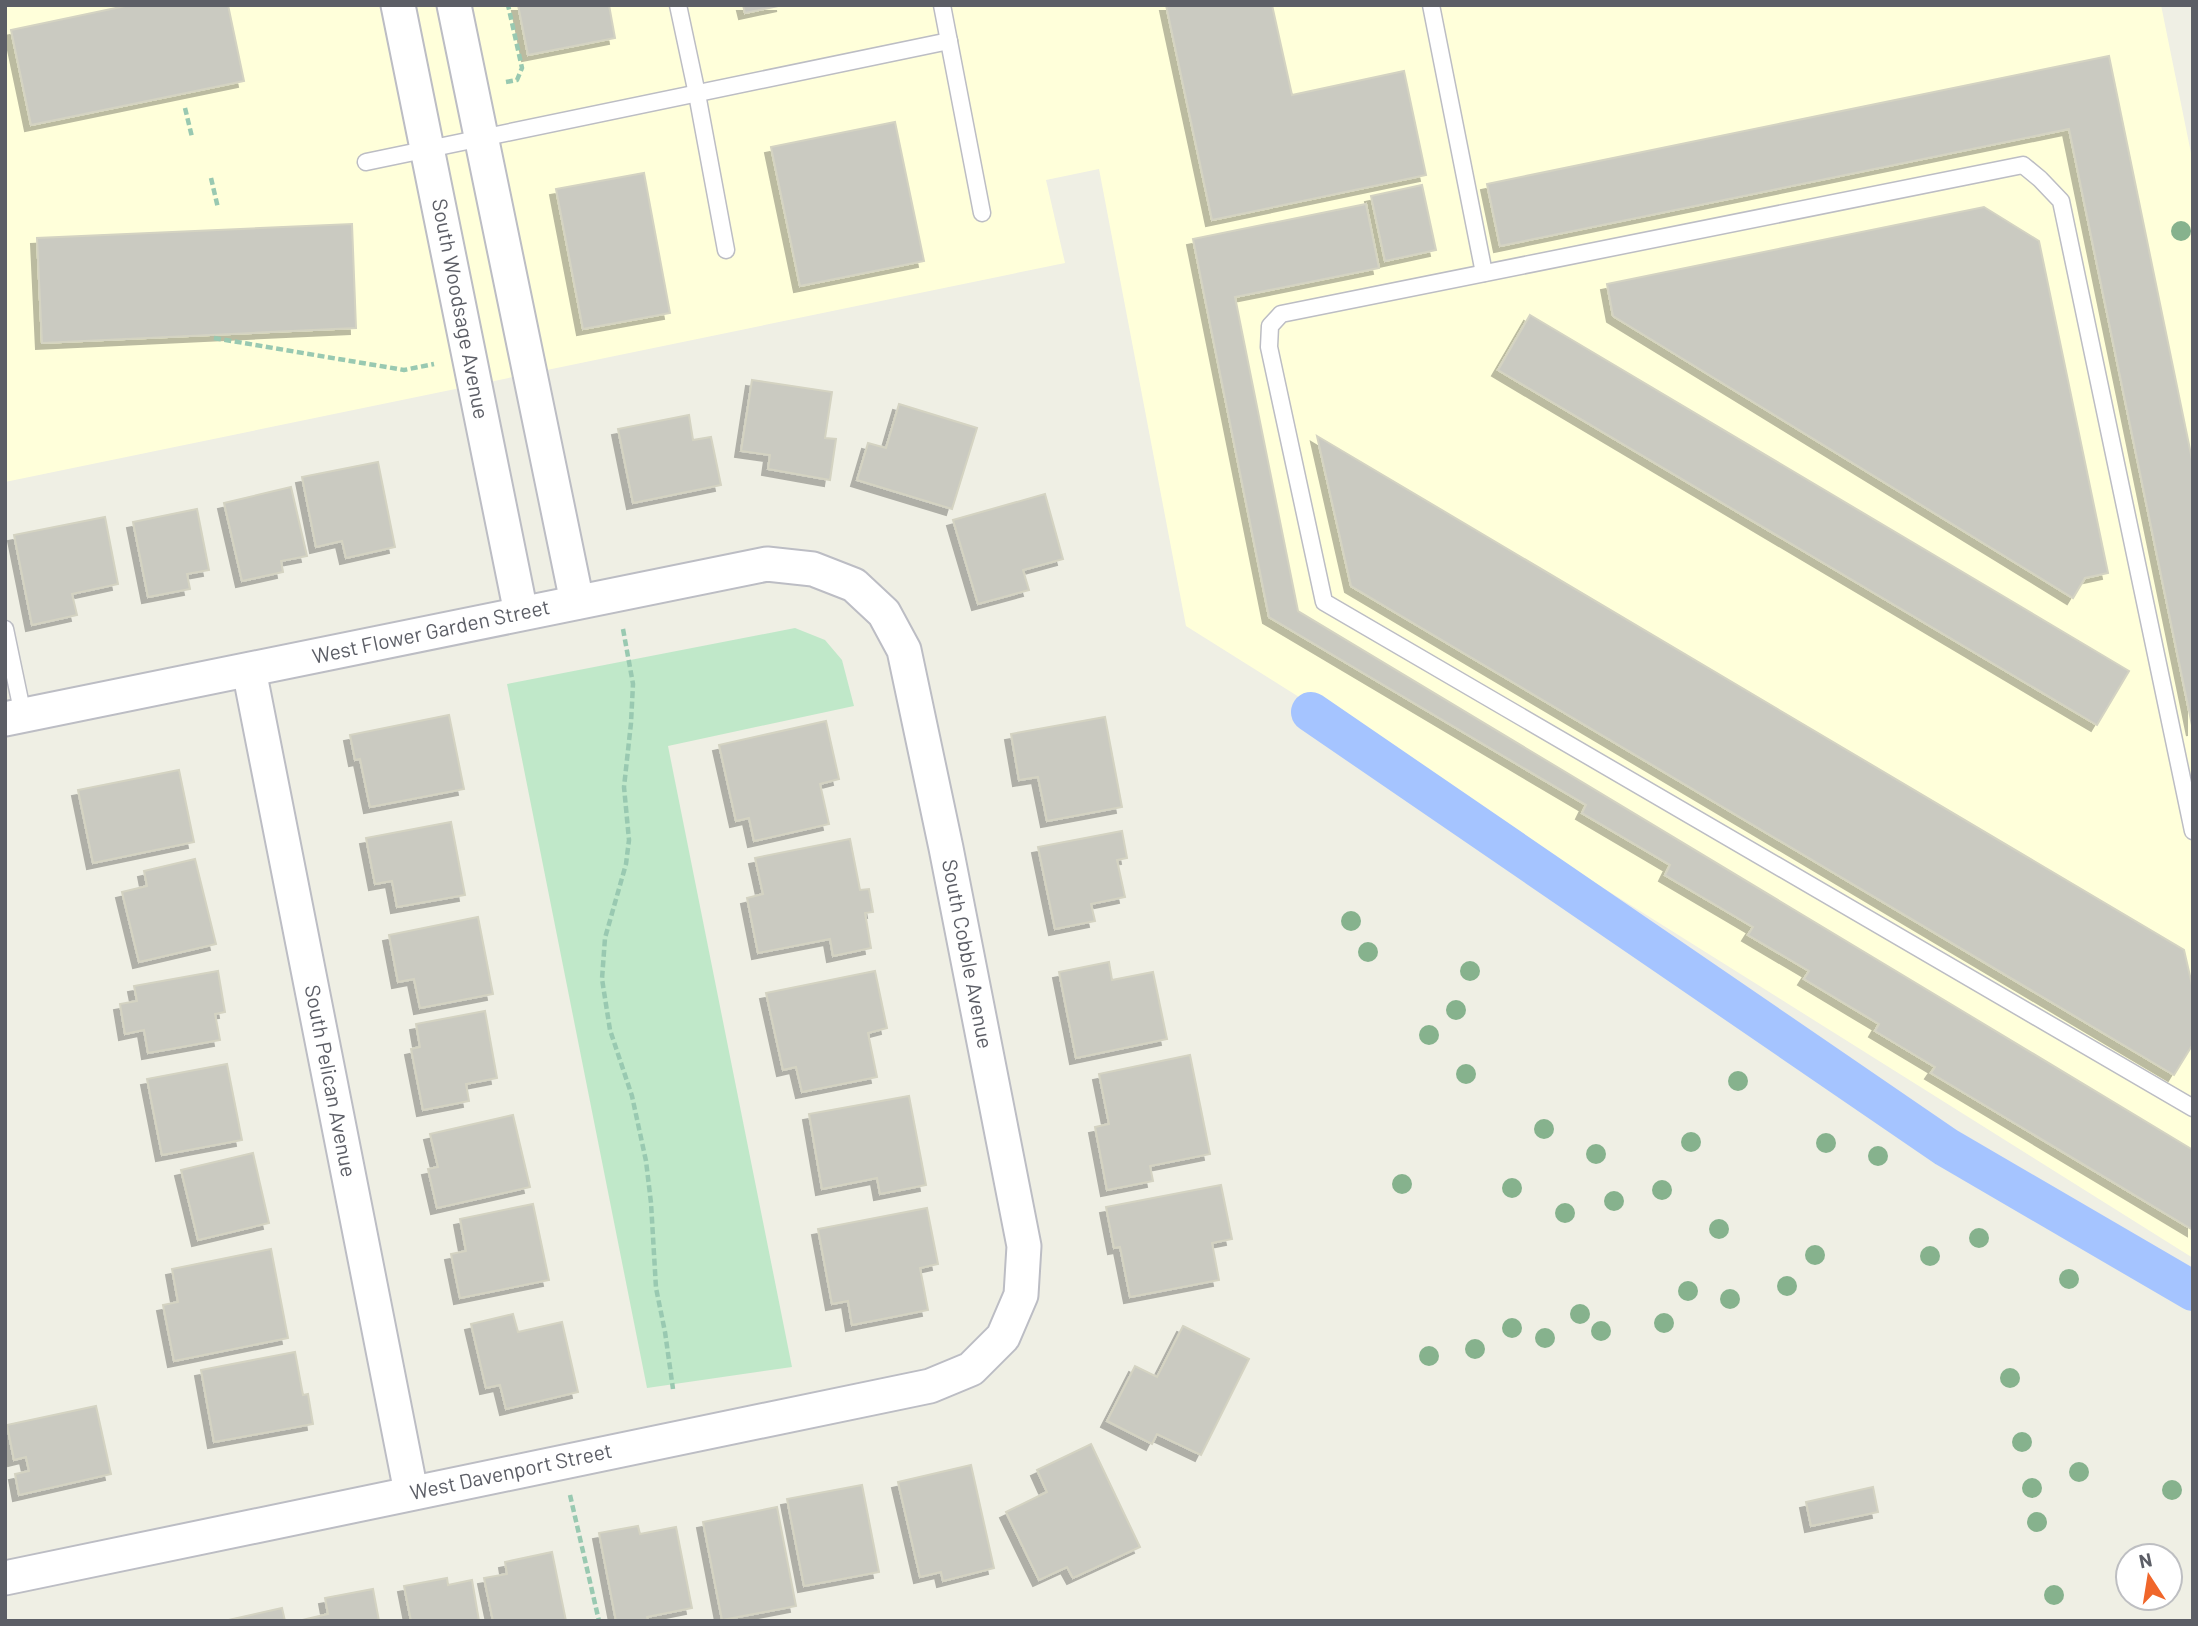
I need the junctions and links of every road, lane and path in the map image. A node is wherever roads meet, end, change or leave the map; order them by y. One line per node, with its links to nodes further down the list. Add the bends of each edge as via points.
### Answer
1 (398, 5): 13 (street, South Woodsage Avenue)
2 (454, 5): 12 (street)
3 (508, 5): 8 (path, via 522,68 517,80)
4 (678, 5): 9 (lane)
5 (942, 5): 7 (lane)
6 (1431, 5): 19 (lane)
7 (949, 41): 9 (lane); 17 (lane)
8 (505, 82)
9 (697, 94): 12 (lane); 18 (lane)
10 (185, 108): 11 (path)
11 (192, 137)
12 (481, 138): 13 (lane); 23 (street)
13 (427, 150): 14 (lane); 24 (street, South Woodsage Avenue)
14 (366, 162)
15 (211, 178): 16 (path)
16 (218, 208)
17 (982, 213)
18 (726, 250)
19 (1484, 273): 29 (lane, via 2023,165 2061,201); 30 (lane, via 1281,314 1270,326 1269,347 1324,602)
20 (214, 338): 21 (path, via 404,370)
21 (434, 364)
22 (854, 585): 23 (street, West Flower Garden Street, via 813,569 767,564); 31 (street, South Cobble Avenue, via 884,613 904,650 951,876 1024,1246 1021,1295)
23 (577, 602): 24 (street, West Flower Garden Street)
24 (521, 613): 27 (street, West Flower Garden Street)
25 (622, 626): 32 (path, via 633,684 624,787 629,840 605,938 602,979 610,1030 632,1096 646,1161 656,1288)
26 (5, 629): 28 (lane)
27 (249, 670): 28 (street, West Flower Garden Street); 33 (street, South Pelican Avenue)
28 (14, 717)
29 (2193, 831)
30 (2193, 1108)
31 (1003, 1337): 33 (street, West Davenport Street, via 971,1369 930,1387)
32 (673, 1389)
33 (411, 1492): 35 (street, West Davenport Street)
34 (569, 1492): 36 (path)
35 (5, 1578)
36 (599, 1621)

